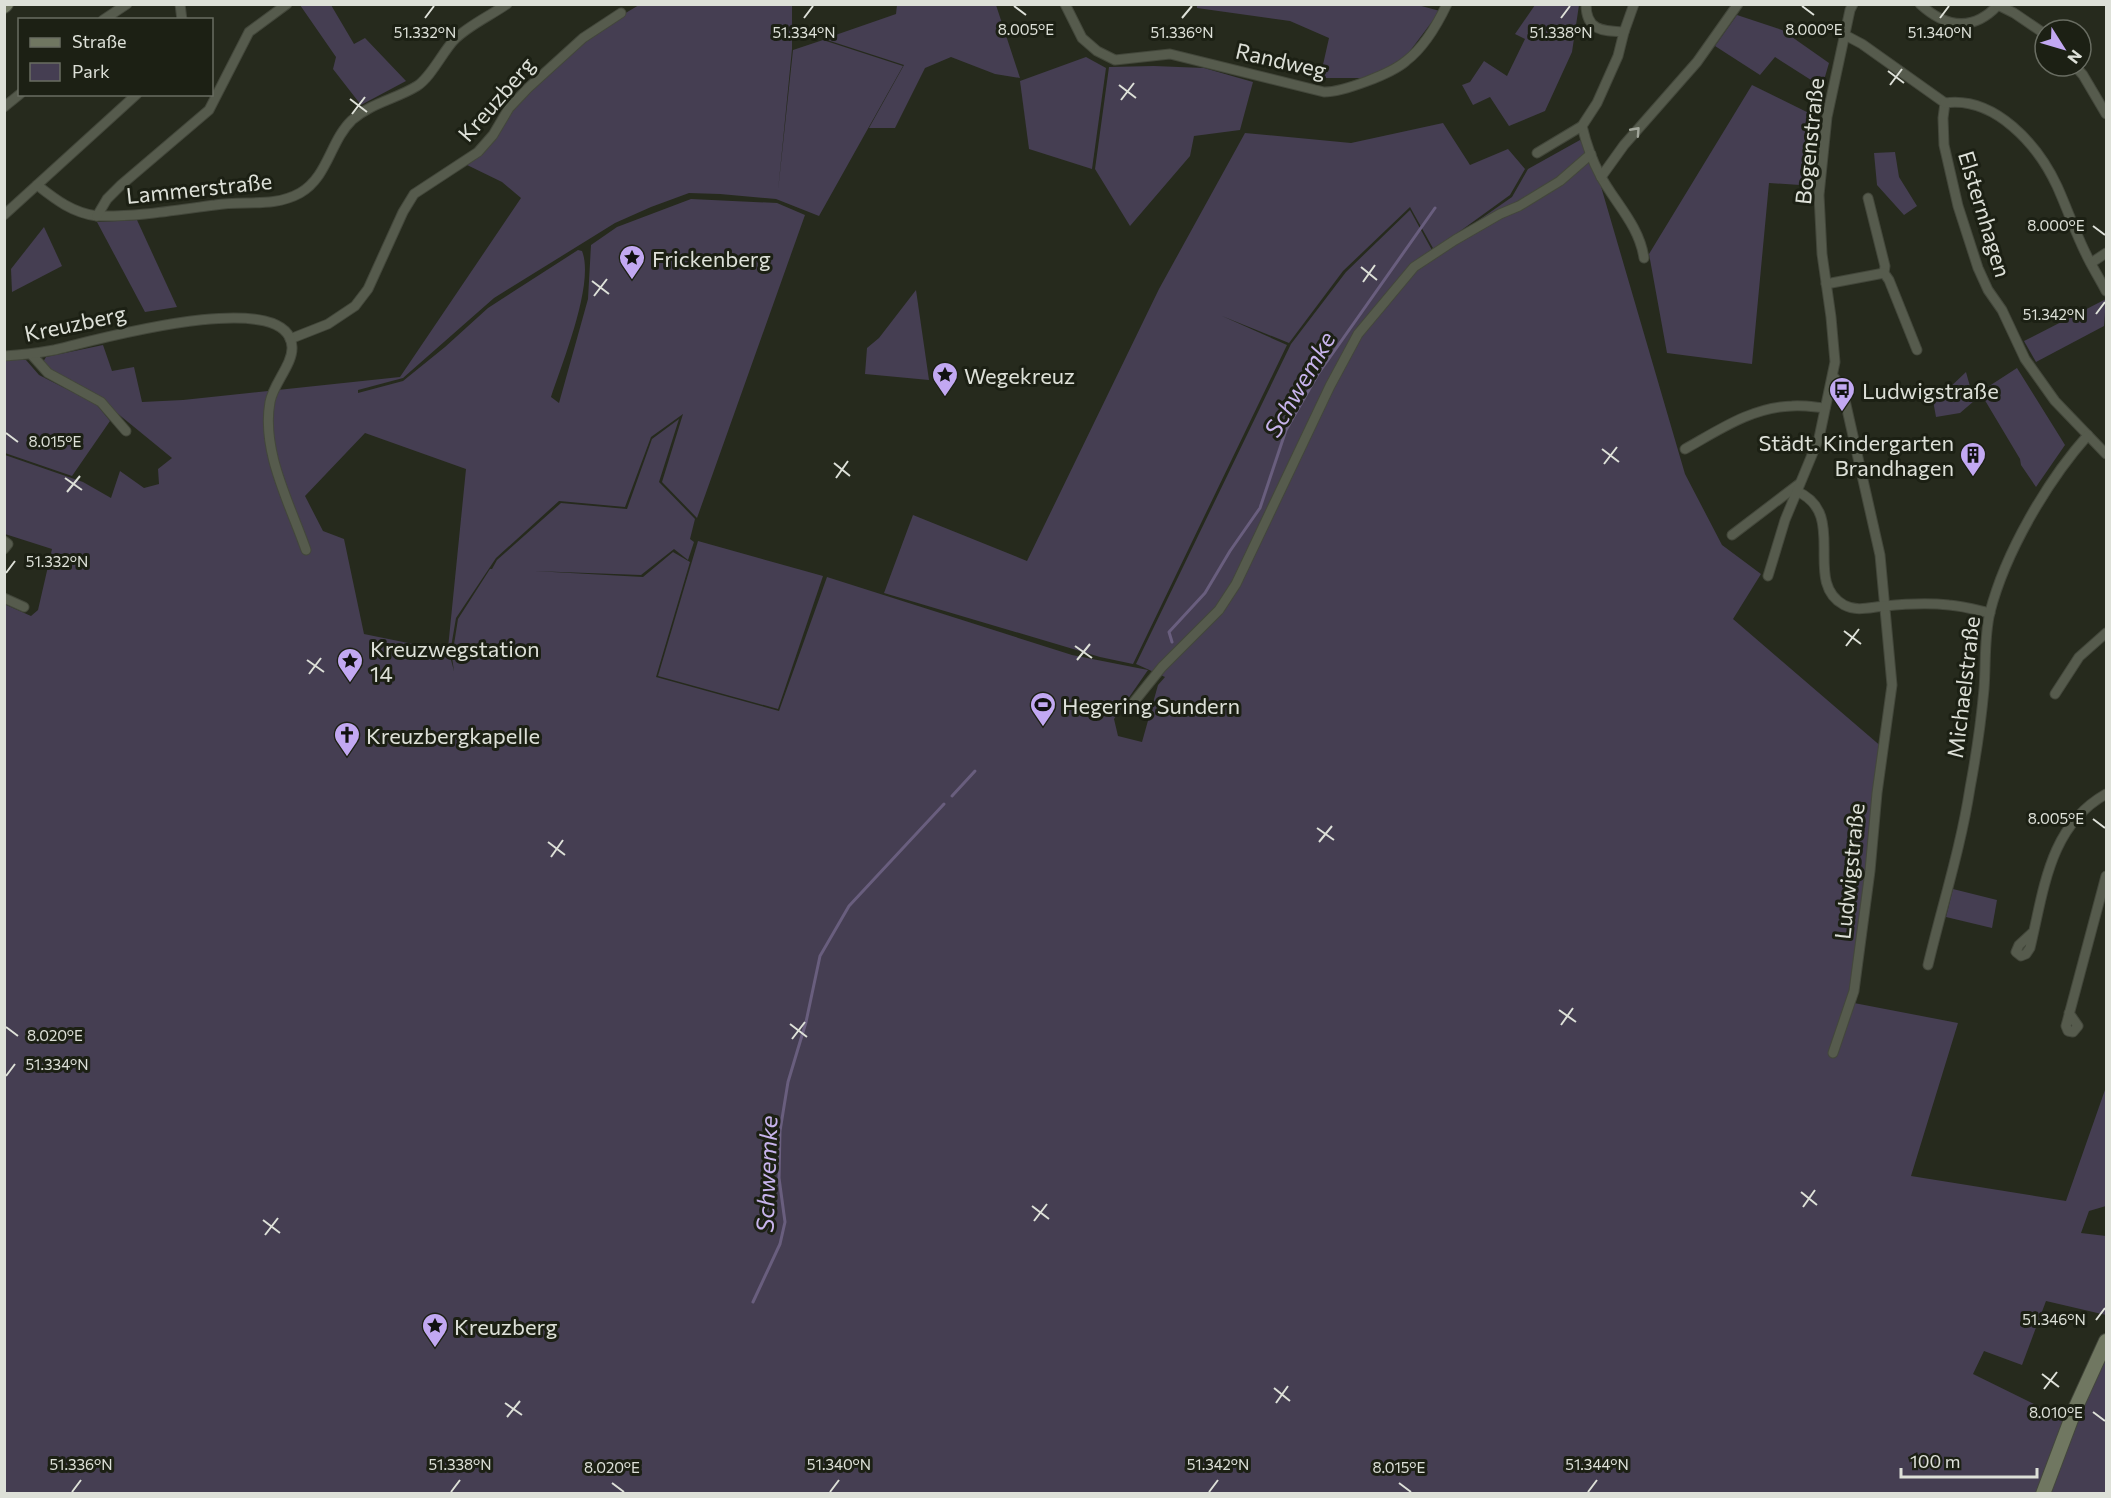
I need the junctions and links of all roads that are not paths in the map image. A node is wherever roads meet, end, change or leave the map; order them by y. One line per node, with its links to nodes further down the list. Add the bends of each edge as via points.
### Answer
1 (128, 4): 13 (street)
2 (287, 4): 30 (street, via 249,32 209,110 121,184)
3 (507, 4): 30 (street, Lammerstraße, via 457,37 417,86 378,103 352,120 319,175 298,194 276,201)
4 (1065, 4): 5 (street, Randweg, via 1082,38 1115,60 1170,54 1324,92 1355,85 1405,62)
5 (1447, 4)
6 (1586, 4): 15 (street, via 1594,26 1603,31)
7 (1634, 4): 15 (street)
8 (1737, 4): 26 (street, one-way to 8, via 1697,62)
9 (1853, 4): 16 (street, Bogenstraße)
10 (1920, 4): 11 (street, via 1931,15 1961,24 1977,22)
11 (1998, 5): 14 (street)
12 (621, 13): 37 (street, Kreuzberg, via 583,38 537,78 514,102 478,152 414,194 368,289 355,306 328,324)
13 (106, 18)
14 (2033, 26)
15 (1624, 32): 23 (street, via 1611,76)
16 (1845, 35): 20 (street); 35 (street, Bogenstraße, via 1827,117 1819,195)
17 (2085, 78): 22 (street)
18 (18, 96): 21 (street)
19 (135, 96): 27 (street)
20 (1946, 103): 33 (street, via 1973,104 2008,121 2056,184); 44 (street, Elsternhagen, via 1944,145 1978,268 2025,359 2055,400)
21 (4, 107)
22 (2106, 114)
23 (1582, 126): 24 (street); 25 (street)
24 (1537, 153)
25 (1591, 154): 26 (street); 59 (street, via 1552,186 1414,267 1359,334 1330,386 1236,584 1219,610 1162,667)
26 (1600, 177): 32 (street, via 1626,214 1642,244)
27 (37, 185): 29 (street); 30 (street, Lammerstraße, via 72,210)
28 (1868, 198): 34 (street)
29 (4, 215)
30 (98, 216)
31 (2106, 253): 33 (street)
32 (1644, 258)
33 (2091, 264): 36 (street)
34 (1884, 273): 35 (street); 38 (street)
35 (1826, 284): 41 (street, Bogenstraße, via 1835,362)
36 (2106, 291)
37 (290, 339): 39 (street, Kreuzberg, via 263,320 202,319); 51 (street, via 291,353 268,414 270,451)
38 (1917, 350)
39 (31, 354): 40 (street, Kreuzberg); 43 (street, via 45,370 101,402)
40 (4, 356)
41 (1833, 376): 42 (street, Bogenstraße); 54 (street, Ludwigstraße, via 1842,387 1868,497 1880,555)
42 (1825, 408): 45 (street, via 1792,405 1766,410 1737,419); 47 (street, Bogenstraße, via 1819,438)
43 (126, 431)
44 (2088, 435): 46 (street, Elsternhagen); 56 (street, Michaelstraße, via 2053,481 2026,528 2006,566)
45 (1685, 449)
46 (2106, 454)
47 (1798, 487): 48 (street, Bogenstraße); 52 (street, Bogenstraße); 54 (street, via 1821,515 1828,590 1849,608)
48 (1732, 535)
49 (4, 541): 50 (street, via 8,544)
50 (4, 549)
51 (306, 550)
52 (1768, 576)
53 (4, 598): 55 (street)
54 (1884, 606): 56 (street, via 1949,605); 65 (street, Ludwigstraße, via 1892,685 1854,991)
55 (24, 608)
56 (1990, 613): 63 (street, Michaelstraße, via 1970,788)
57 (2106, 633): 58 (street, via 2079,657)
58 (2055, 694)
59 (1129, 708)
60 (2106, 794): 62 (street, via 2079,814 2059,842)
61 (2106, 876): 64 (street)
62 (2032, 933)
63 (1928, 964)
64 (2069, 1013)
65 (1833, 1053)
66 (2106, 1341): 67 (main road)
67 (2043, 1494)

